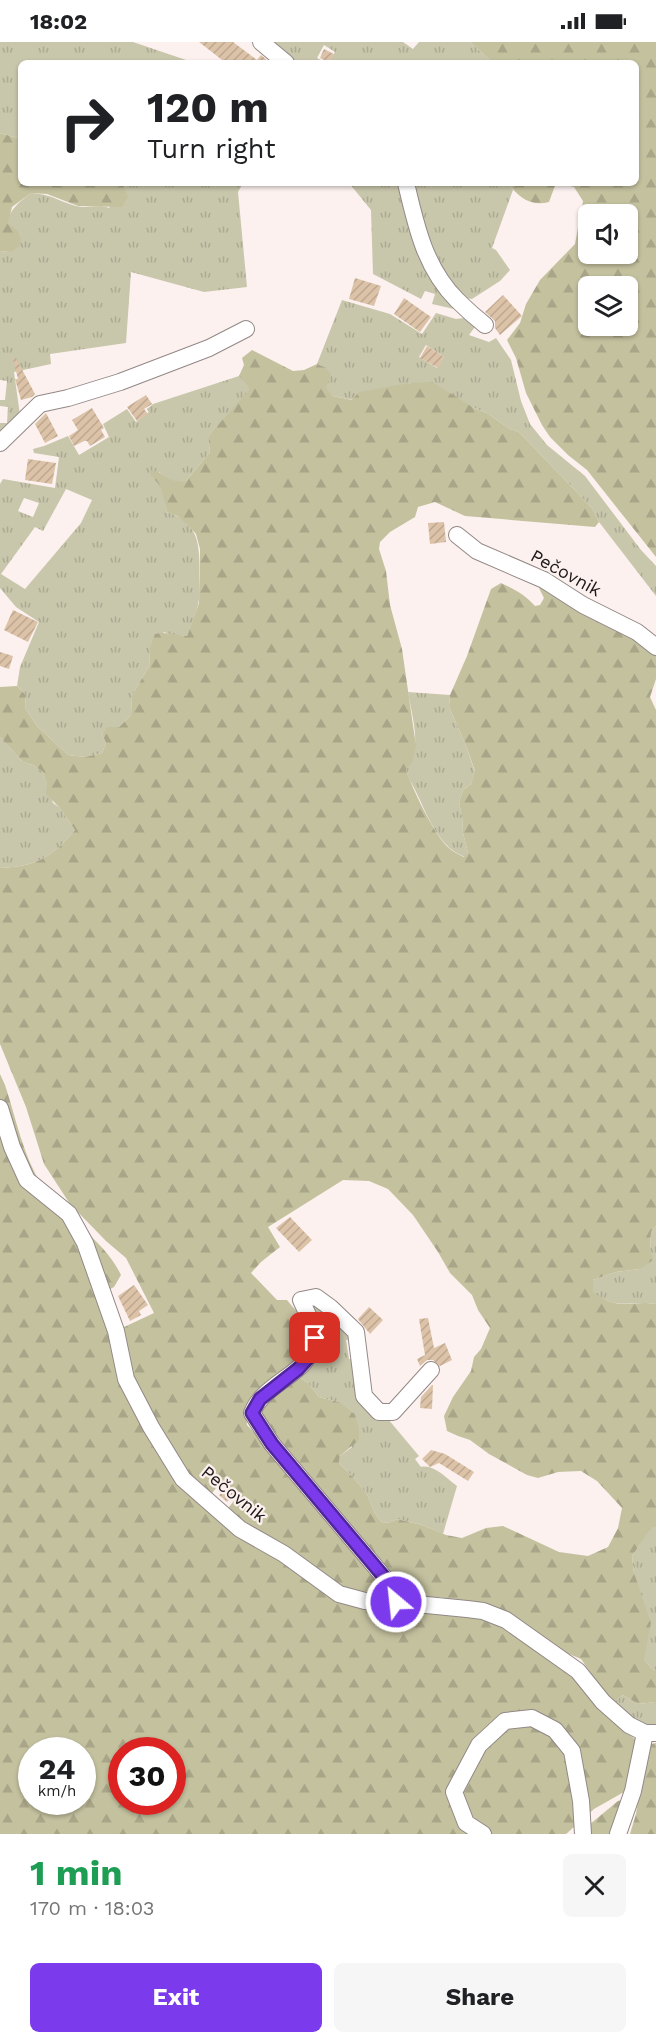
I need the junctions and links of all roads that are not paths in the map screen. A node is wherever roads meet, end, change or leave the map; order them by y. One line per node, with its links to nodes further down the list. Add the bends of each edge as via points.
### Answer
1 (261, 42): 2 (street)
2 (282, 60)
3 (407, 186): 4 (street, via 428,259 457,300)
4 (485, 325)
5 (246, 329): 6 (street, via 209,348 120,382 40,404)
6 (0, 443)
7 (457, 535): 8 (street, Pečovnik, via 477,551 544,580 637,632)
8 (656, 647)
9 (0, 1108): 11 (street, Pečovnik, via 27,1180 69,1214 85,1243 116,1331 126,1379 183,1479 240,1529 284,1554 339,1594 364,1601)
10 (431, 1370): 11 (street, via 393,1412 379,1412 364,1396 356,1332 316,1298 301,1300 315,1338 310,1356 260,1399 252,1413 272,1444 384,1577)
11 (396, 1602): 12 (street, Pečovnik, via 475,1610 506,1620 578,1671 603,1702 629,1725)
12 (651, 1733): 15 (street)
13 (483, 1834): 14 (street, via 466,1823 454,1792 479,1745 505,1721 532,1718 555,1730 572,1751)
14 (583, 1834)
15 (618, 1834)

